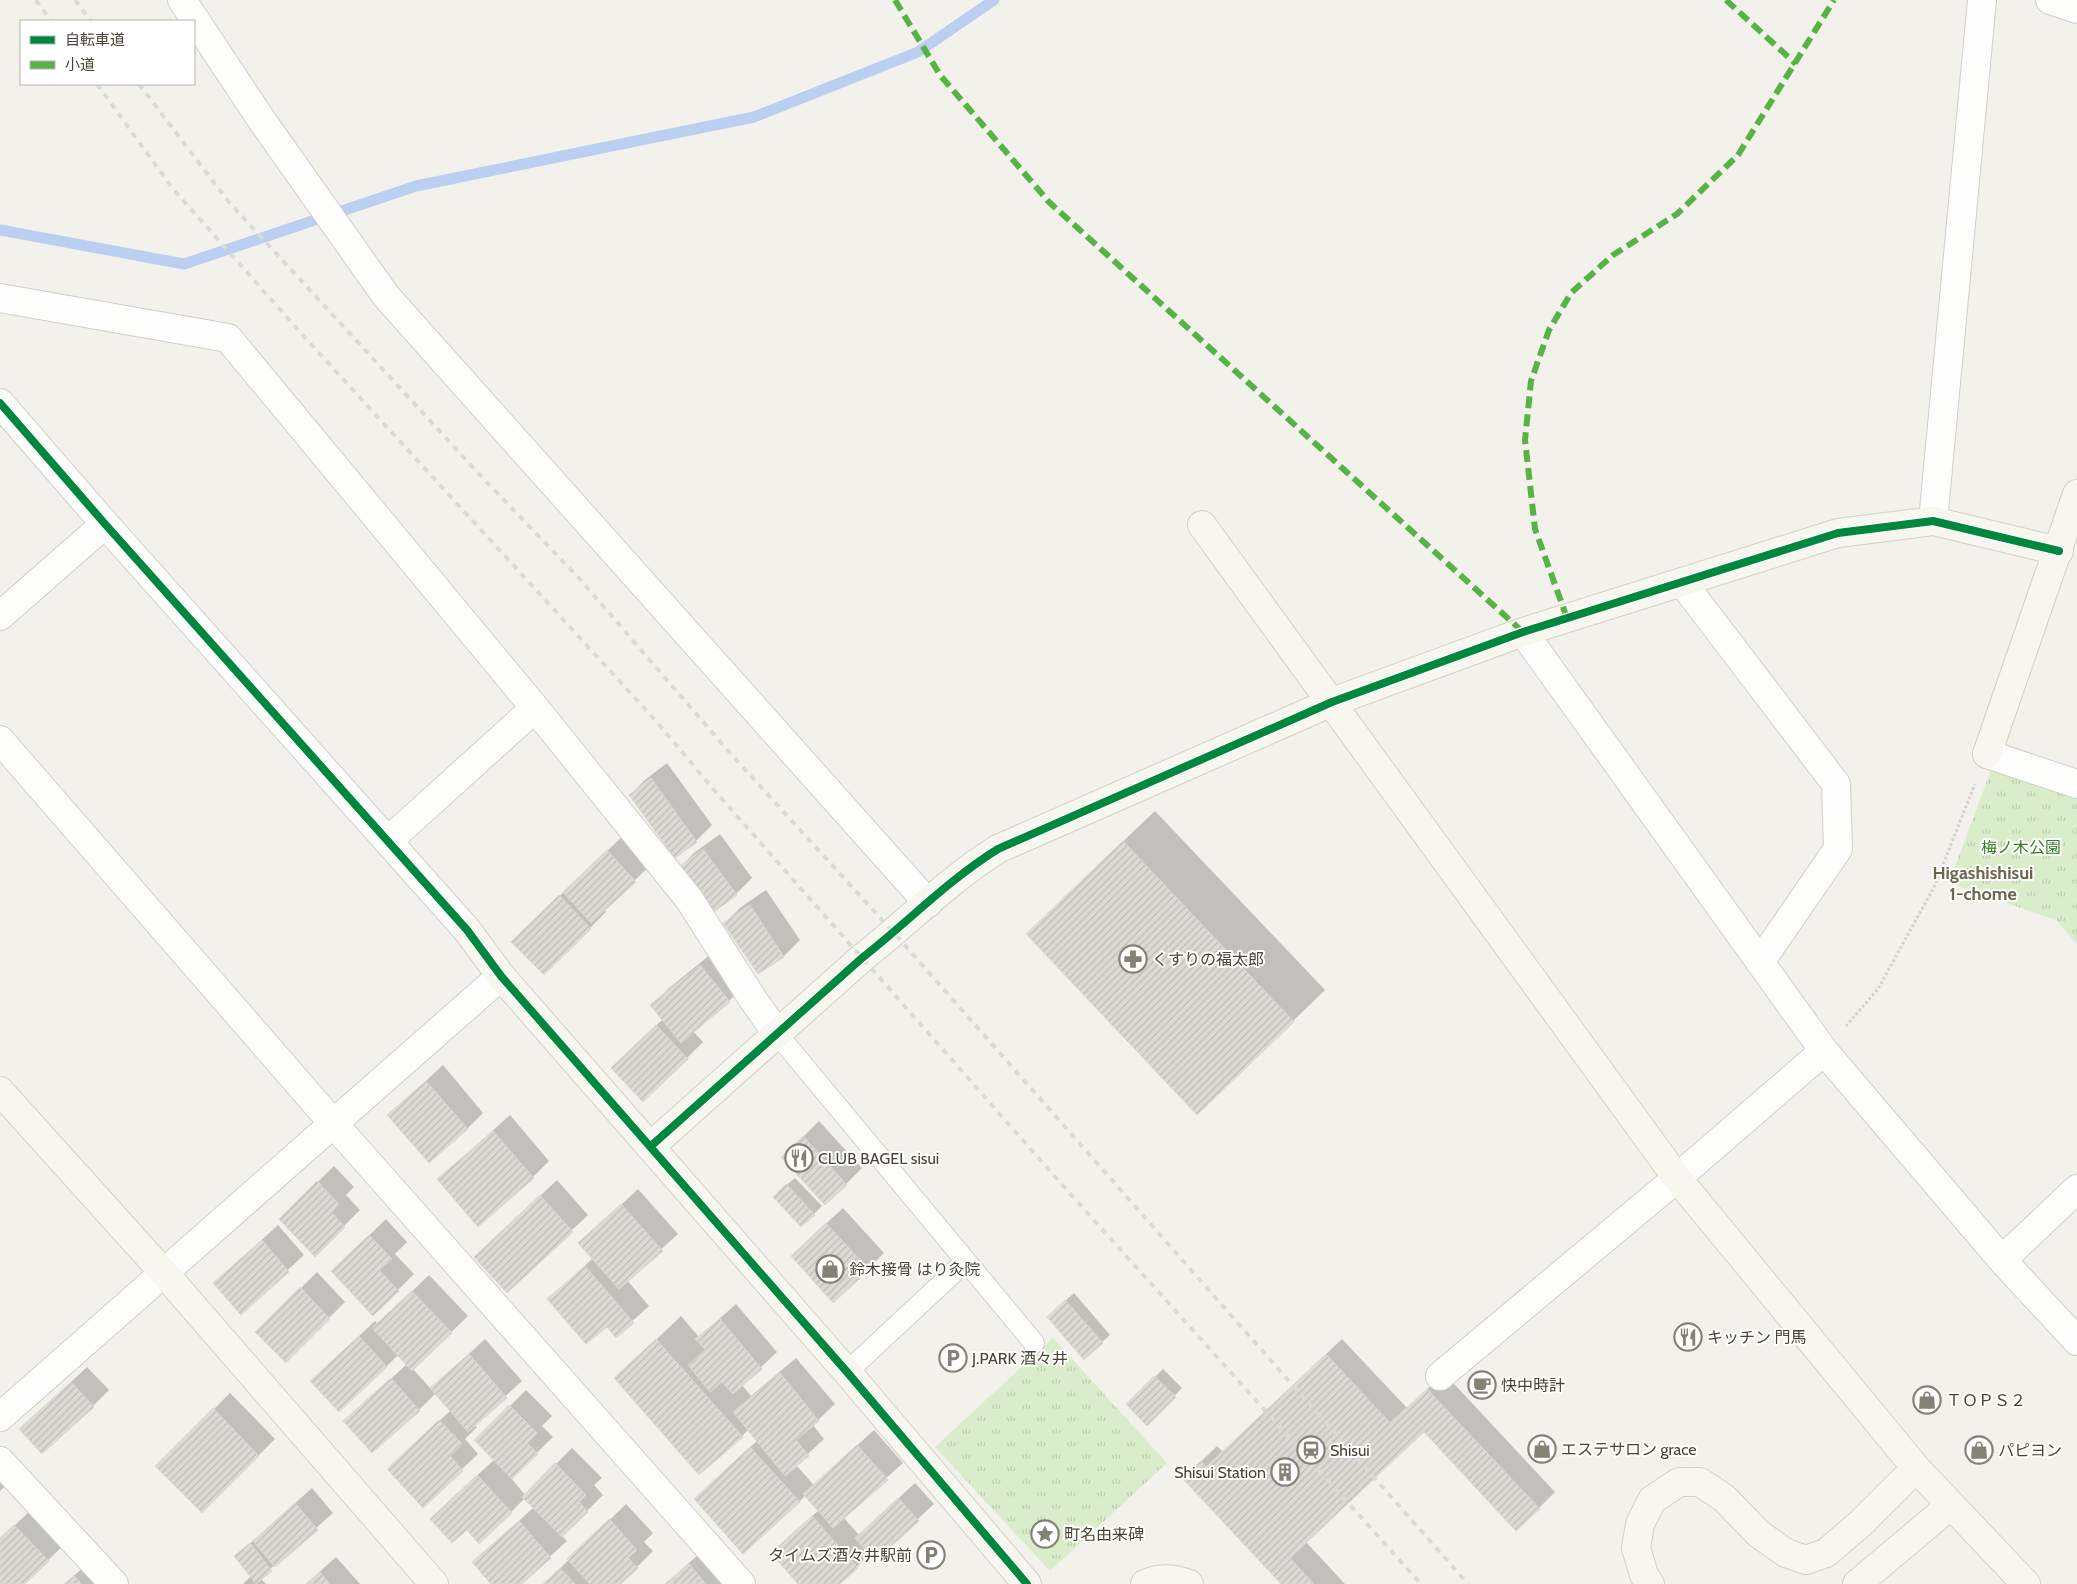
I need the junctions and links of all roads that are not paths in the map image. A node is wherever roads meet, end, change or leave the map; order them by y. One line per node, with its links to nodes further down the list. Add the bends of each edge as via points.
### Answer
1 (182, 0): 18 (street, via 263,122 386,296)
2 (1982, 0): 6 (street)
3 (0, 298): 14 (street, via 228,338)
4 (0, 403): 7 (street)
5 (2077, 494): 9 (street)
6 (1933, 521): 9 (street); 10 (street, via 1838,533)
7 (105, 524): 11 (street); 17 (street)
8 (1202, 525): 13 (street)
9 (2059, 551): 16 (street, via 1987,754)
10 (1682, 582): 12 (street); 19 (street, via 1836,784 1838,849)
11 (0, 616)
12 (1523, 632): 13 (street); 19 (street)
13 (1332, 702): 18 (street, via 998,849 967,868); 26 (street)
14 (535, 708): 17 (street); 21 (street, via 689,899)
15 (0, 740): 24 (street)
16 (2077, 784)
17 (388, 841): 20 (street, via 467,930)
18 (928, 903): 21 (street)
19 (1760, 962): 22 (street)
20 (501, 976): 24 (street); 25 (street)
21 (778, 1035): 25 (street); 29 (lane)
22 (1824, 1051): 26 (street); 28 (street)
23 (0, 1091): 30 (street)
24 (333, 1123): 30 (street); 41 (street)
25 (651, 1146): 33 (street)
26 (1677, 1178): 34 (street); 37 (street)
27 (2077, 1189): 28 (street)
28 (2002, 1260): 31 (street)
29 (966, 1261): 32 (lane); 33 (lane)
30 (164, 1273): 35 (street); 40 (street)
31 (2077, 1340)
32 (1034, 1342)
33 (847, 1372): 42 (street)
34 (1440, 1376)
35 (0, 1417)
36 (0, 1461): 39 (street)
37 (1916, 1468): 38 (street); 45 (street, via 1826,1553 1806,1560 1786,1553 1759,1534 1724,1498 1700,1482 1679,1482 1652,1500 1640,1524 1636,1548)
38 (1951, 1505): 46 (street); 47 (street)
39 (114, 1584)
40 (434, 1584)
41 (741, 1584)
42 (1027, 1584)
43 (1145, 1584): 44 (street, via 1160,1579)
44 (1189, 1584)
45 (1650, 1584)
46 (1857, 1584)
47 (2026, 1584)

